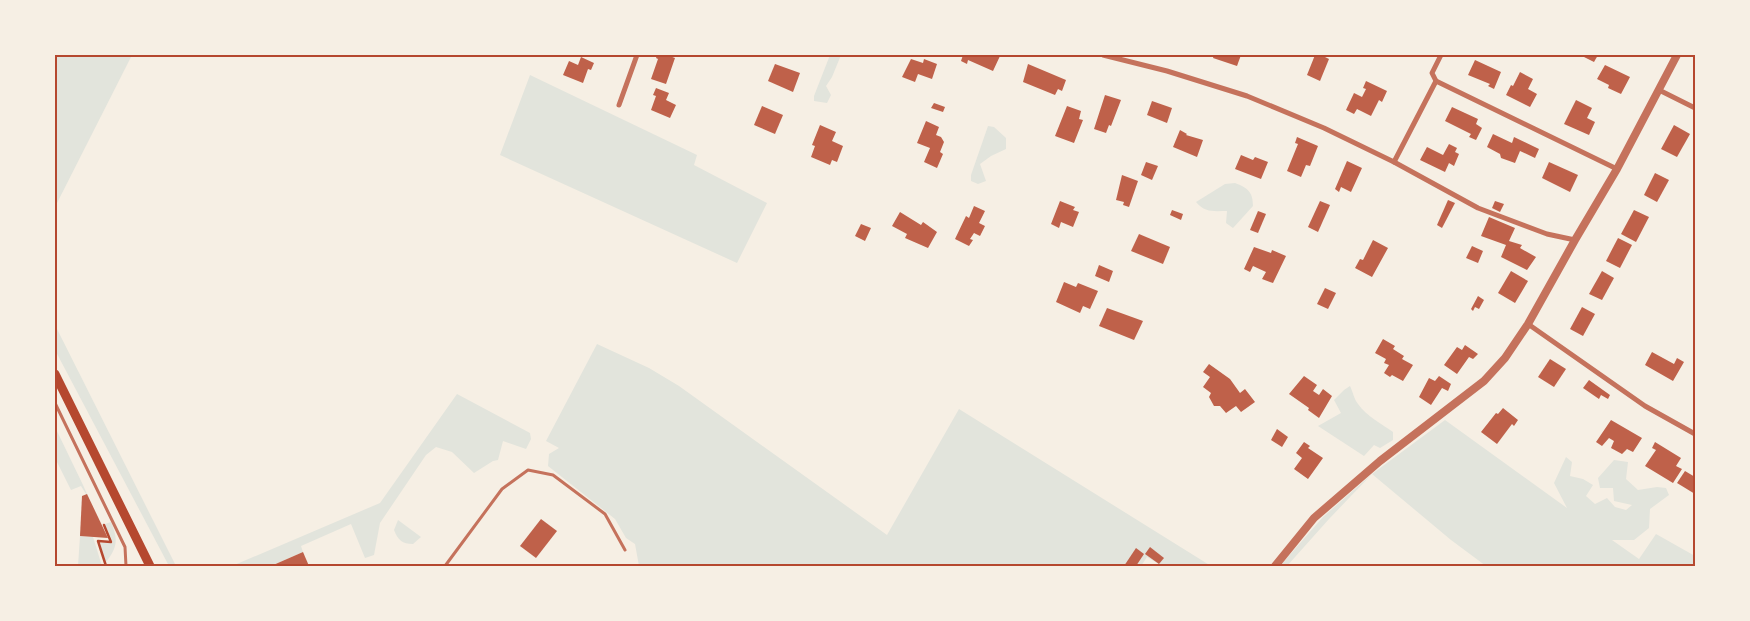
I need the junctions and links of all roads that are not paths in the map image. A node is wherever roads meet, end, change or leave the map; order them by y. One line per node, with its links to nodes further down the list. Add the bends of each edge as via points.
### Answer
1 (637, 55): 7 (street)
2 (1103, 55): 9 (street, via 1247,96)
3 (1440, 55): 5 (street, via 1432,73)
4 (1677, 55): 6 (street)
5 (1436, 81): 9 (street); 10 (street)
6 (1658, 90): 8 (street); 10 (street)
7 (619, 105)
8 (1695, 108)
9 (1394, 162): 11 (street, via 1478,208 1547,234)
10 (1617, 169): 11 (street)
11 (1575, 240): 12 (street)
12 (1528, 324): 15 (street, via 1645,406); 20 (street, via 1505,358 1484,380 1380,461 1314,518)
13 (55, 374): 18 (main road)
14 (55, 403): 17 (lane, via 126,548)
15 (1695, 434)
16 (625, 550): 19 (lane, via 605,514 554,475 528,470 502,489)
17 (126, 566)
18 (150, 566)
19 (445, 566)
20 (1275, 566)

